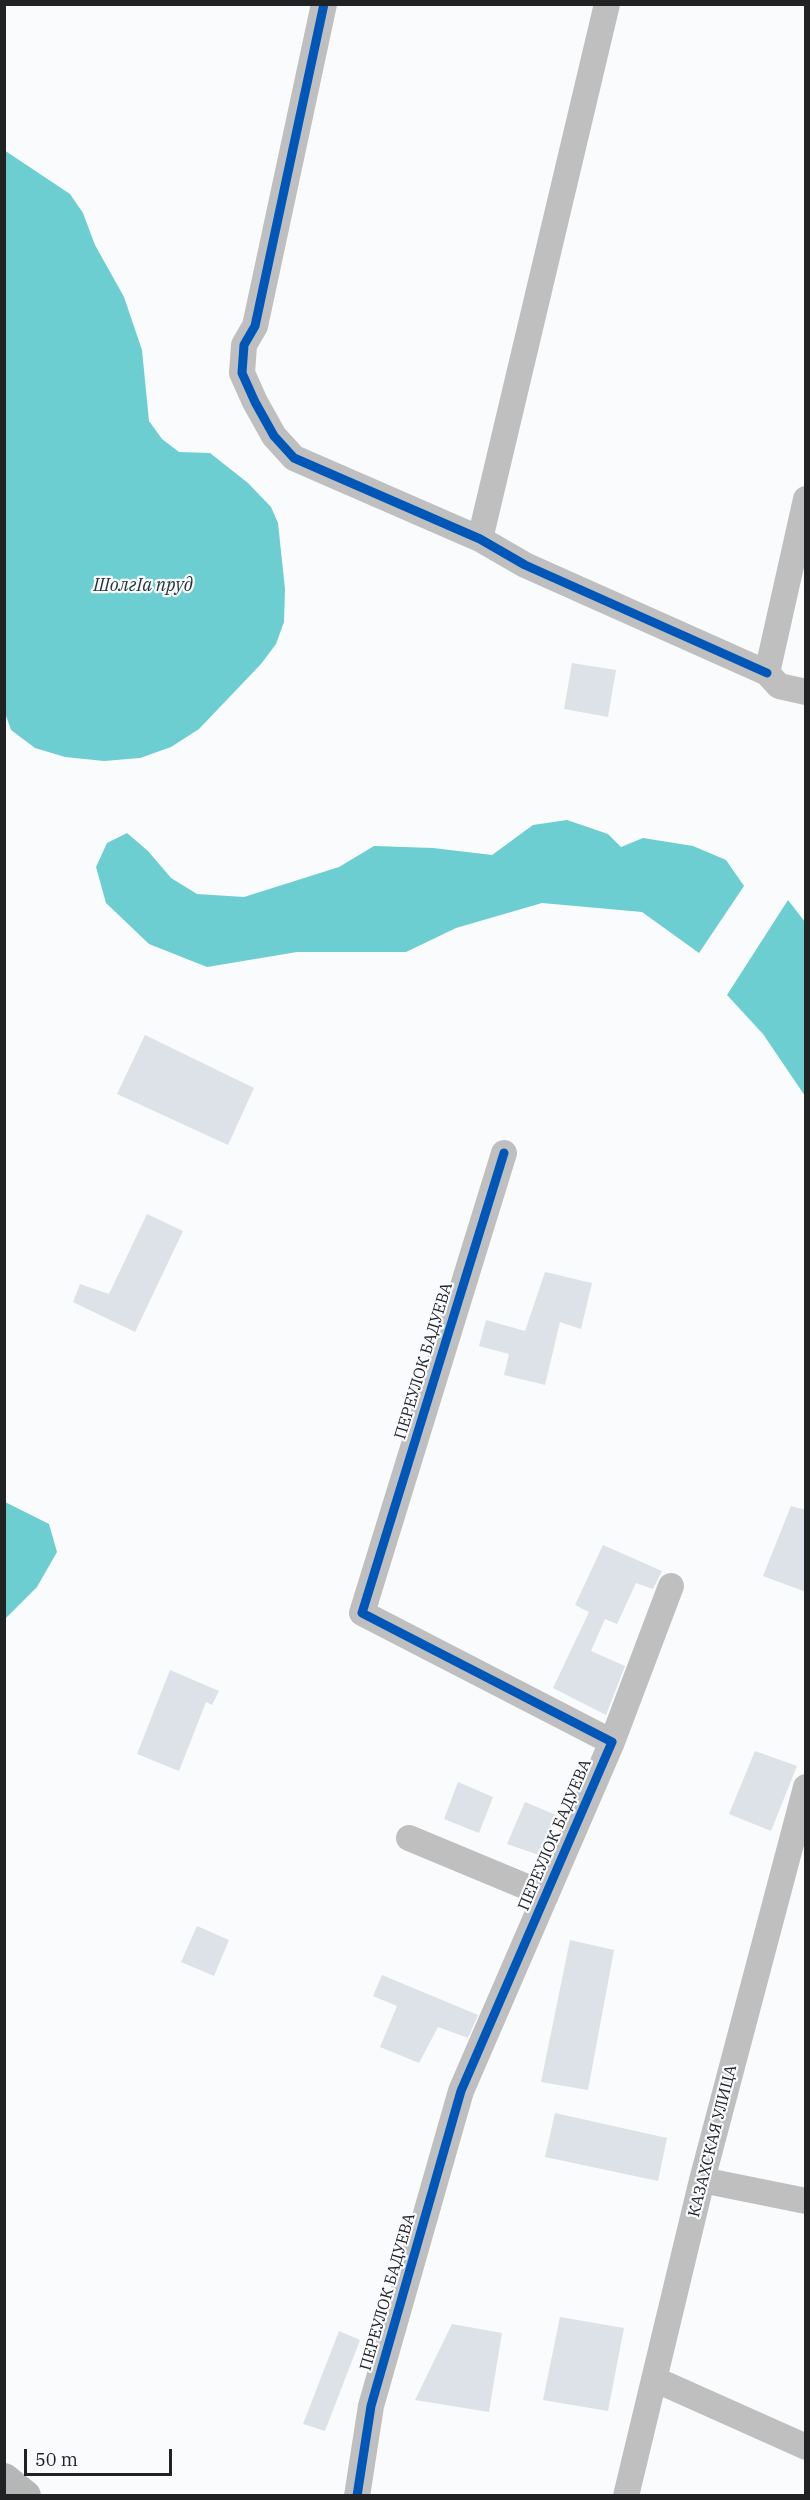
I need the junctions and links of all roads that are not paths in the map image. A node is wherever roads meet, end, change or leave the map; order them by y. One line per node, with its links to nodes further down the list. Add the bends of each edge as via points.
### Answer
1 (324, 4): 4 (street, via 255,326 244,345 242,373 274,436 294,458)
2 (607, 4): 4 (street)
3 (806, 499): 5 (street)
4 (480, 539): 5 (street, via 525,565)
5 (767, 673): 6 (street, via 779,686)
6 (806, 693)
7 (504, 1153): 9 (street, ПЕРЕУЛОК БАДУЕВА, via 362,1613)
8 (671, 1586): 9 (street)
9 (612, 1742): 12 (street, ПЕРЕУЛОК БАДУЕВА)
10 (806, 1787): 13 (street, КАЗАХСКАЯ УЛИЦА)
11 (409, 1838): 12 (street)
12 (546, 1895): 19 (street, ПЕРЕУЛОК БАДУЕВА, via 461,2091 371,2406)
13 (702, 2180): 14 (street); 15 (street, КАЗАХСКАЯ УЛИЦА)
14 (806, 2200)
15 (654, 2379): 16 (street); 20 (street, КАЗАХСКАЯ УЛИЦА)
16 (806, 2447)
17 (4, 2479): 18 (main road)
18 (26, 2496)
19 (357, 2496)
20 (626, 2496)

